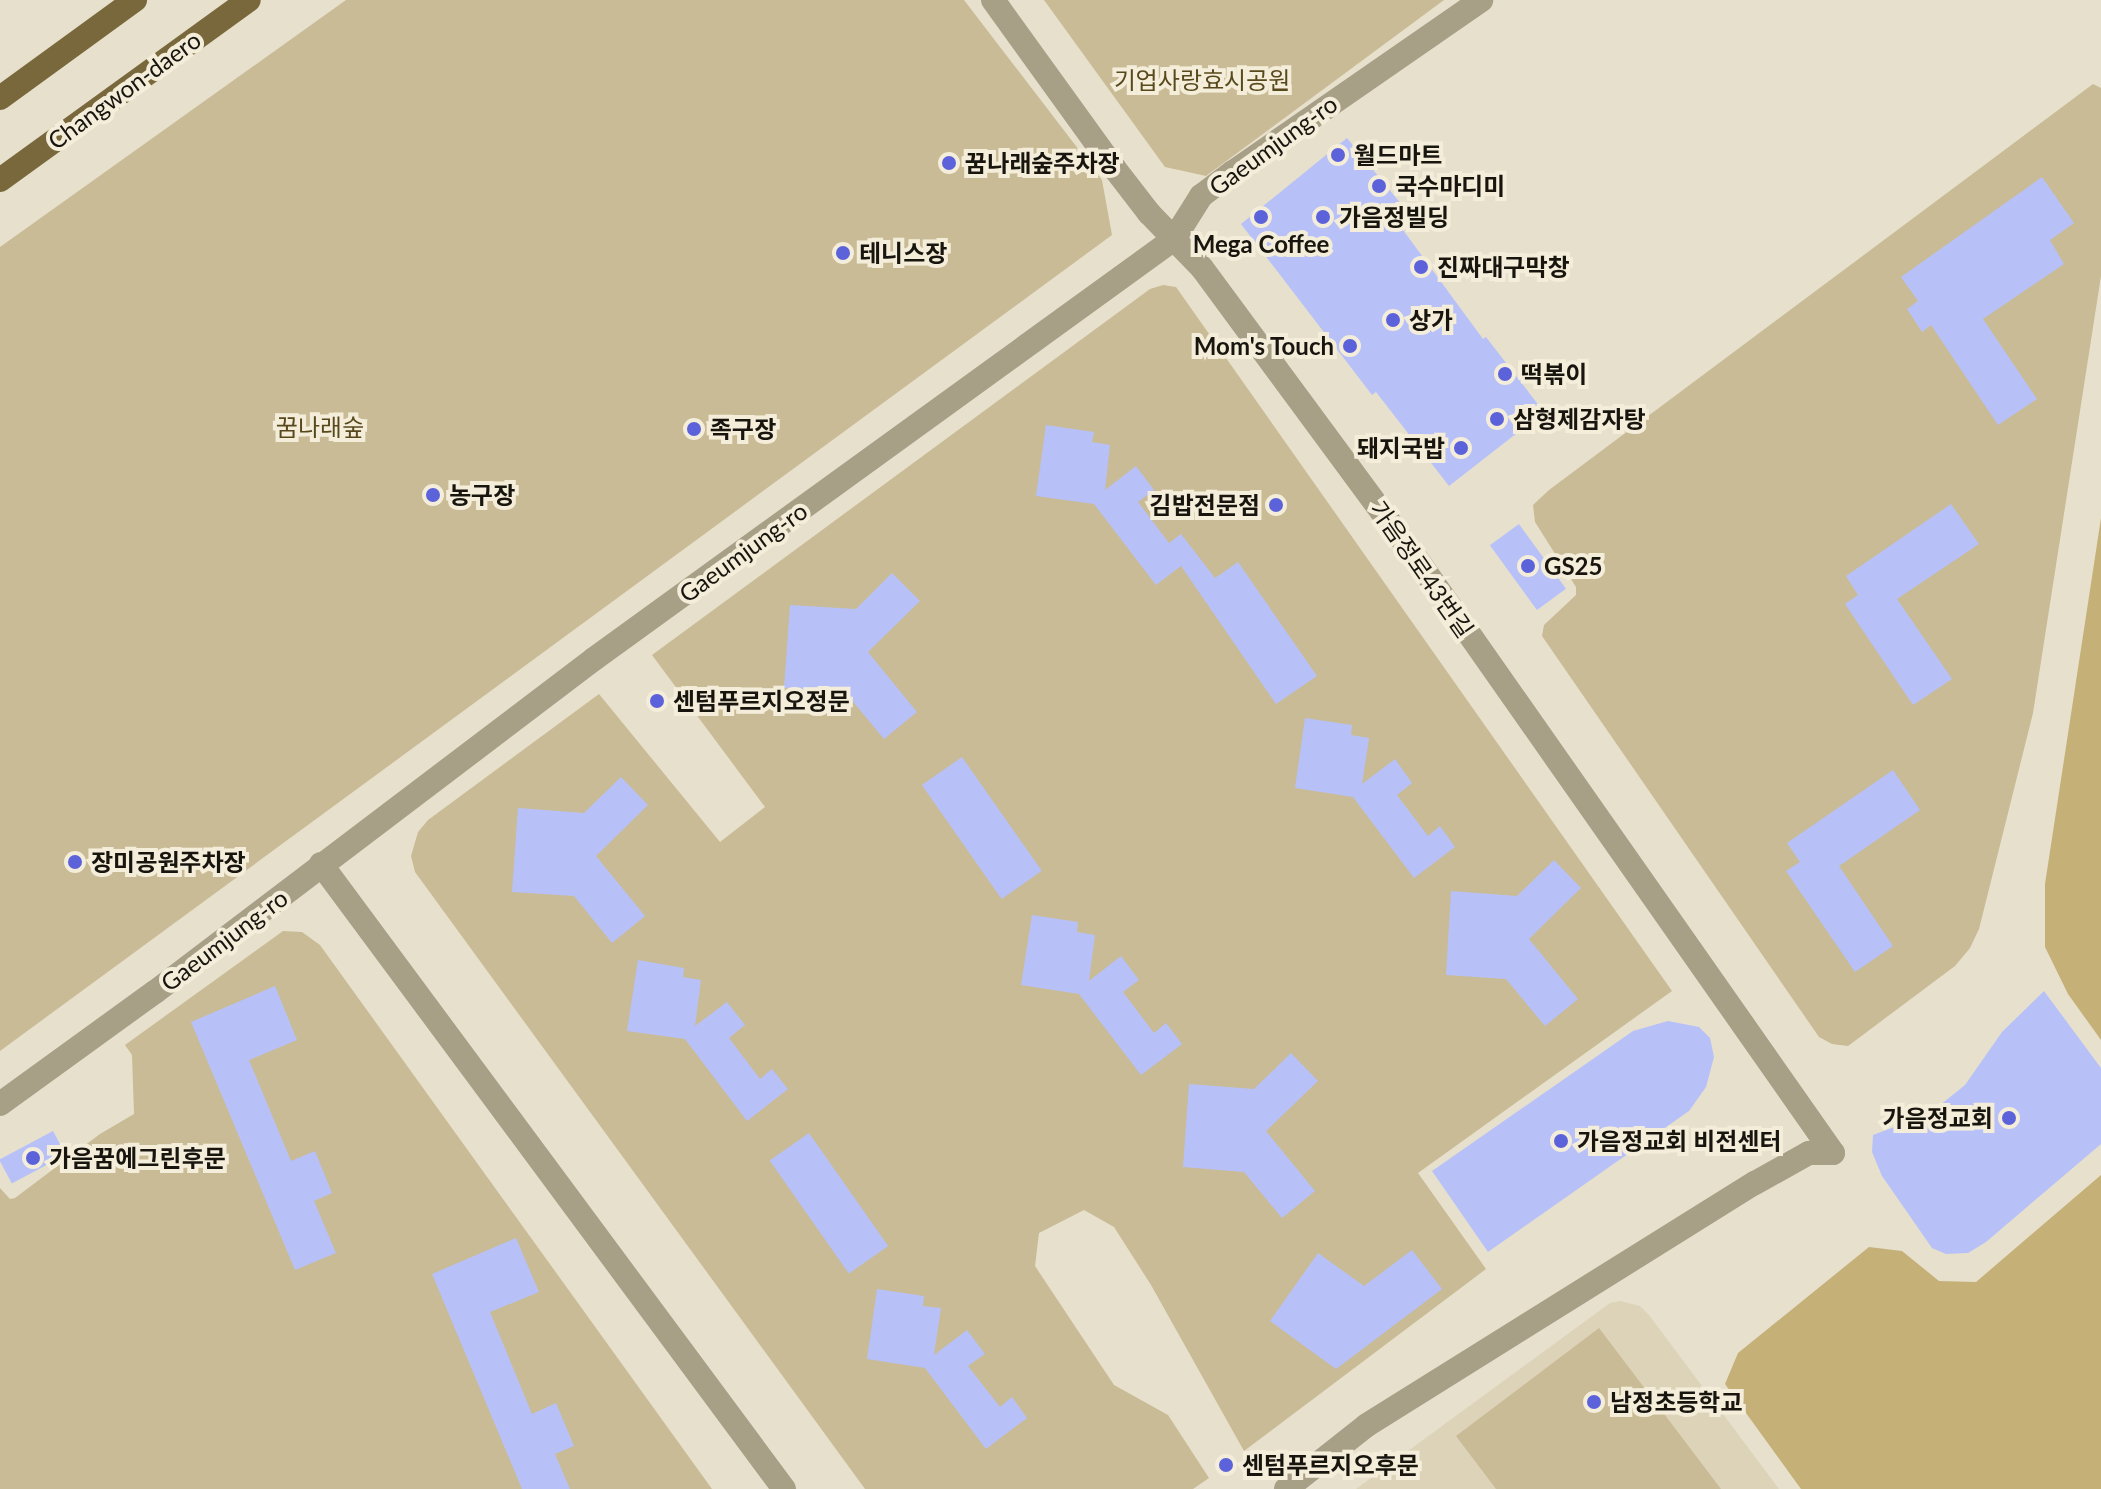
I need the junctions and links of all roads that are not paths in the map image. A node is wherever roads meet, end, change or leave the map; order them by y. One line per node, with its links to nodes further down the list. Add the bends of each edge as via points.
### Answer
1 (135, 0): 5 (main road)
2 (249, 0): 6 (main road, Changwon-daero)
3 (993, 0): 7 (street, 가음정로43번길, via 1115,169)
4 (1481, 0): 7 (street, Gaeumjung-ro, via 1201,196)
5 (0, 98)
6 (0, 180)
7 (1174, 239): 8 (street, Gaeumjung-ro, via 594,659); 11 (street, 가음정로43번길, via 1202,268 1411,551 1833,1153 1809,1153 1755,1183 1367,1425)
8 (321, 864): 9 (street, Gaeumjung-ro); 10 (street)
9 (0, 1104)
10 (784, 1489)
11 (1286, 1489)

